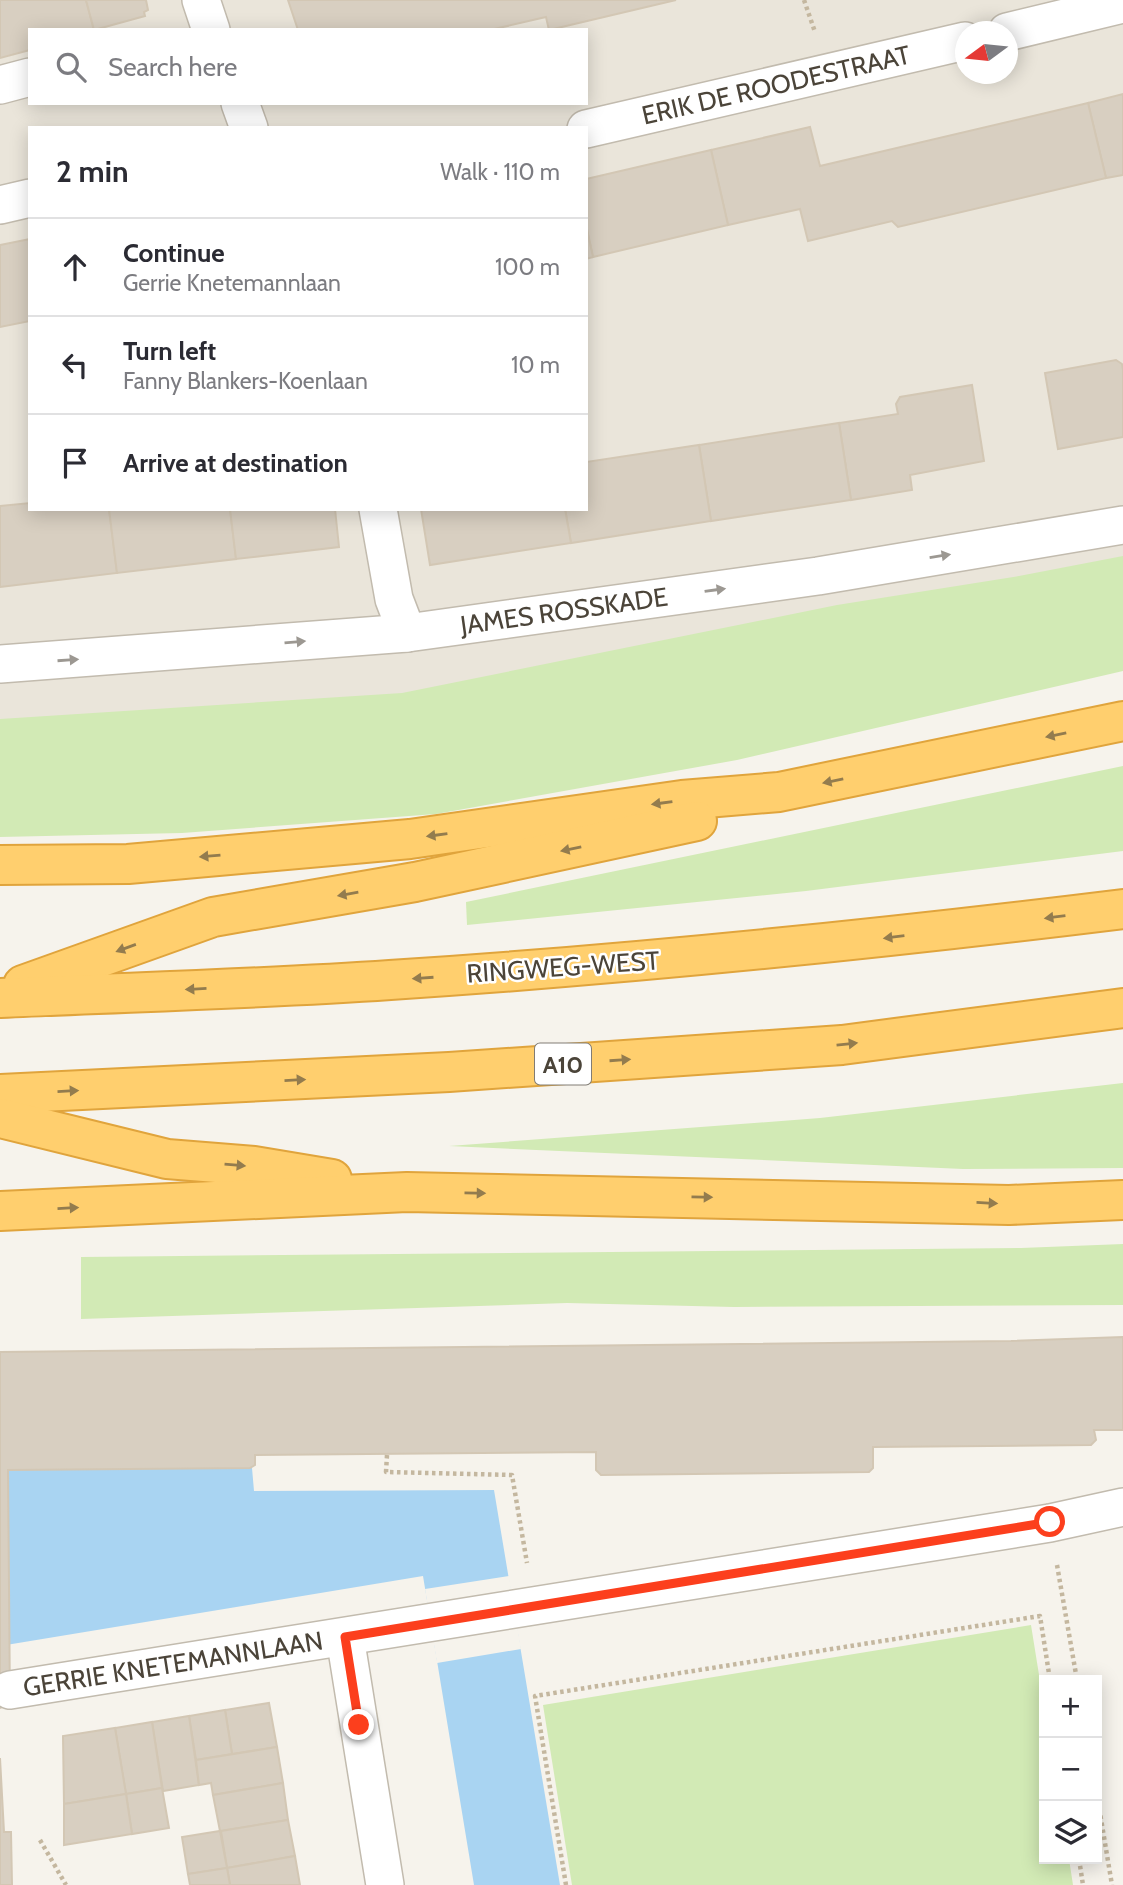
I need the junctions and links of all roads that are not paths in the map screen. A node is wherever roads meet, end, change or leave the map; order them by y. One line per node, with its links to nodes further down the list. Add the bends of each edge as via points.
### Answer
1 (1123, 4): 2 (street)
2 (1018, 29)
3 (955, 43): 8 (street, ERIK DE ROODESTRAAT)
4 (28, 78): 5 (street)
5 (0, 85)
6 (241, 105): 7 (street)
7 (248, 126)
8 (588, 129)
9 (28, 198): 10 (street)
10 (0, 205)
11 (378, 511): 13 (street, via 394,599)
12 (1123, 524): 13 (street, JAMES ROSSKADE, one-way to 12, via 818,576)
13 (407, 633): 14 (street, JAMES ROSSKADE, one-way to 13)
14 (0, 664)
15 (1123, 721): 16 (highway, one-way to 16)
16 (779, 792): 17 (highway, one-way to 17, via 682,800 410,839 128,864); 19 (highway, one-way to 19, via 686,824 415,883 213,917)
17 (0, 865)
18 (1123, 909): 19 (highway, RINGWEG-WEST, one-way to 19, via 848,943 612,964 388,980)
19 (0, 996)
20 (1123, 1008): 21 (highway, A10, one-way to 20, via 449,1072 842,1045)
21 (0, 1094)
22 (0, 1118): 23 (highway, one-way to 23, via 167,1159 254,1166)
23 (407, 1192): 24 (highway, one-way to 24, via 1009,1205); 25 (highway, one-way to 23)
24 (1123, 1200)
25 (0, 1211)
26 (1123, 1507): 27 (street, GERRIE KNETEMANNLAAN)
27 (345, 1637): 28 (street, GERRIE KNETEMANNLAAN); 29 (street)
28 (10, 1690)
29 (386, 1885)

